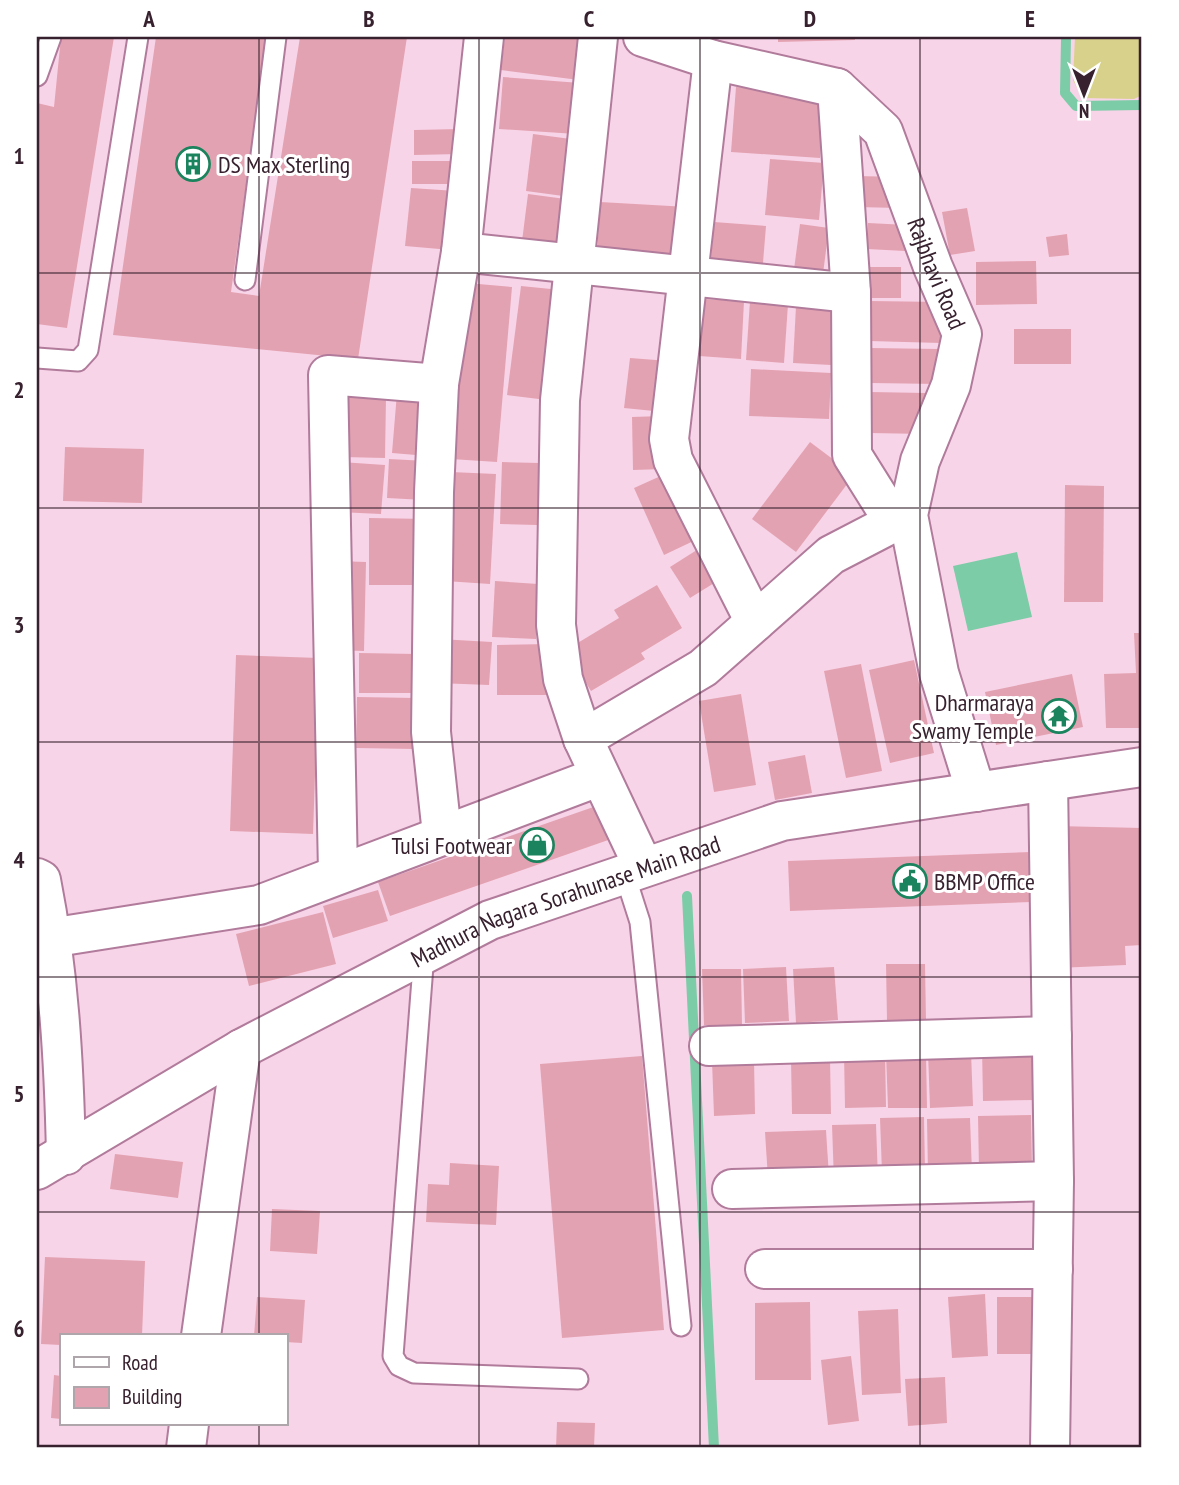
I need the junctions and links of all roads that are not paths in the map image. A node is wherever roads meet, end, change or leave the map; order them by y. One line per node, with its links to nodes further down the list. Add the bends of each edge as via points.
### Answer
1 (51, 37): 8 (lane)
2 (138, 37): 15 (lane, via 88,351 78,361)
3 (276, 37): 13 (lane)
4 (484, 37): 10 (street)
5 (598, 37): 11 (street)
6 (643, 37): 7 (street)
7 (713, 60): 9 (street); 12 (street)
8 (37, 76)
9 (837, 88): 14 (street); 17 (street, Rajbhavi Road, via 883,131 962,334 951,385)
10 (461, 251): 11 (street); 16 (street)
11 (575, 266): 12 (street); 19 (street, via 560,400 556,625 563,679)
12 (688, 275): 14 (street); 18 (street, via 670,449)
13 (245, 280)
14 (851, 293): 17 (street, via 852,455)
15 (37, 358)
16 (439, 384): 24 (street, via 431,732); 26 (street, via 328,375)
17 (901, 519): 18 (street, via 831,555); 23 (street, Rajbhavi Road, via 939,673)
18 (755, 622): 19 (street, via 703,668)
19 (583, 739): 21 (street)
20 (1142, 767): 22 (street, Madhura Nagara Sorahunase Main Road)
21 (598, 777): 24 (street); 25 (street)
22 (1048, 781): 23 (street, Madhura Nagara Sorahunase Main Road); 30 (street)
23 (975, 792): 25 (street, Madhura Nagara Sorahunase Main Road, via 782,821)
24 (442, 834): 26 (street)
25 (634, 869): 29 (street, Madhura Nagara Sorahunase Main Road, via 490,920); 38 (lane)
26 (338, 873): 28 (street, via 259,905)
27 (37, 878): 28 (street, via 41,880)
28 (45, 939): 33 (street, via 64,1077)
29 (424, 953): 32 (street, Madhura Nagara Sorahunase Main Road); 40 (lane, via 393,1356 414,1373)
30 (1052, 1036): 31 (street); 34 (street)
31 (709, 1046)
32 (242, 1049): 33 (street, Madhura Nagara Sorahunase Main Road); 39 (street)
33 (45, 1171)
34 (1054, 1181): 35 (street); 37 (street)
35 (732, 1189)
36 (765, 1269): 37 (street)
37 (1053, 1269): 43 (street)
38 (681, 1326)
39 (201, 1334)
40 (578, 1379)
41 (189, 1426): 42 (street)
42 (186, 1448)
43 (1050, 1448)

